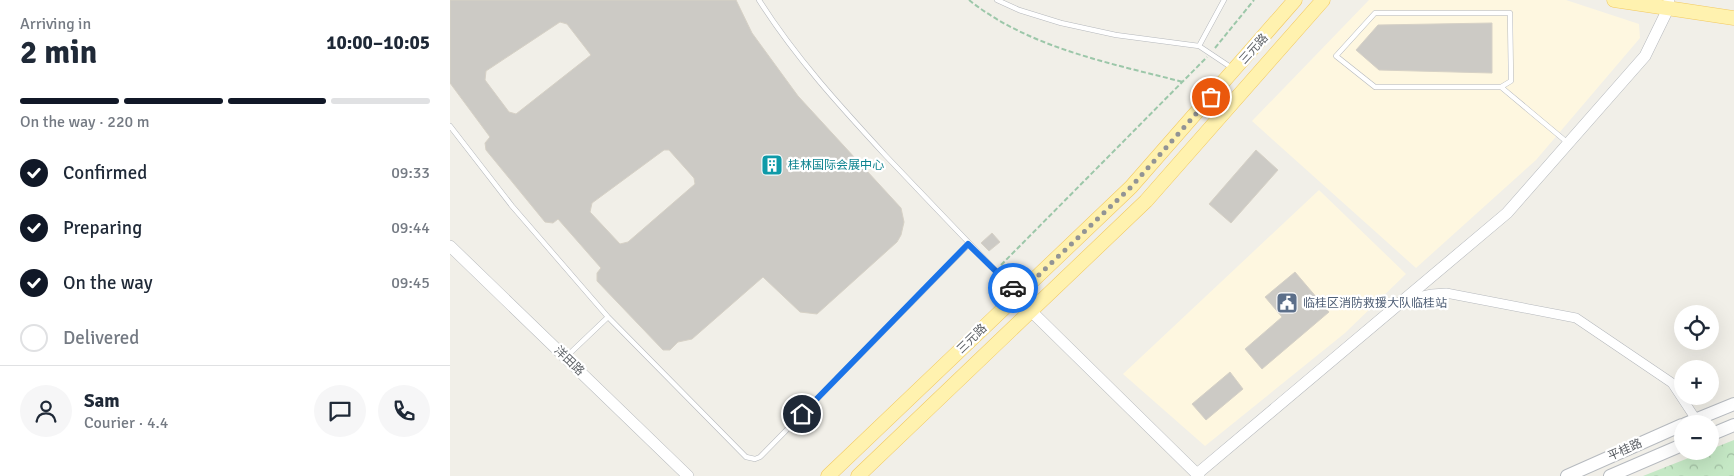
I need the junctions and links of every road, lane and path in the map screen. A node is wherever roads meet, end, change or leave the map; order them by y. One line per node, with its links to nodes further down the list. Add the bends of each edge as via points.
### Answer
1 (759, 0): 18 (lane, via 781,35 826,91)
2 (969, 0): 14 (path, via 1002,22 1039,40 1097,60)
3 (997, 0): 11 (lane, via 1068,25)
4 (1224, 0): 11 (lane)
5 (1254, 0): 12 (path)
6 (1295, 0): 13 (main road, 三元路)
7 (1323, 0): 23 (main road, 三元路, via 1146,201)
8 (1614, 0): 9 (main road)
9 (1668, 4): 10 (main road); 17 (street, via 1645,56)
10 (1734, 18)
11 (1199, 46): 12 (lane)
12 (1210, 54): 13 (lane); 14 (path)
13 (1235, 70): 21 (main road, 三元路, via 1131,187)
14 (1182, 82): 20 (path)
15 (1501, 86): 15 (lane, via 1511,81 1510,12 1375,12 1336,56 1375,87); 17 (lane)
16 (450, 126): 24 (lane, via 512,206)
17 (1569, 144): 22 (street, via 1507,213)
18 (968, 244): 20 (lane); 24 (lane, via 756,459 746,457)
19 (450, 246): 25 (street, 洋田路)
20 (995, 271): 21 (lane)
21 (1019, 294): 35 (main road, 三元路)
22 (1404, 300): 27 (street, via 1446,293 1576,318 1672,383); 33 (street)
23 (1031, 311): 33 (street); 36 (main road, 三元路)
24 (608, 317): 25 (lane)
25 (565, 358): 34 (street, 洋田路)
26 (1734, 404): 28 (main road, 平桂路)
27 (1687, 415)
28 (1709, 415)
29 (1734, 425): 31 (main road)
30 (1674, 430): 37 (main road, 平桂路)
31 (1719, 431)
32 (1674, 449): 38 (main road, 平桂路)
33 (1198, 475)
34 (688, 476)
35 (828, 476)
36 (858, 476)
37 (1567, 476)
38 (1610, 476)

